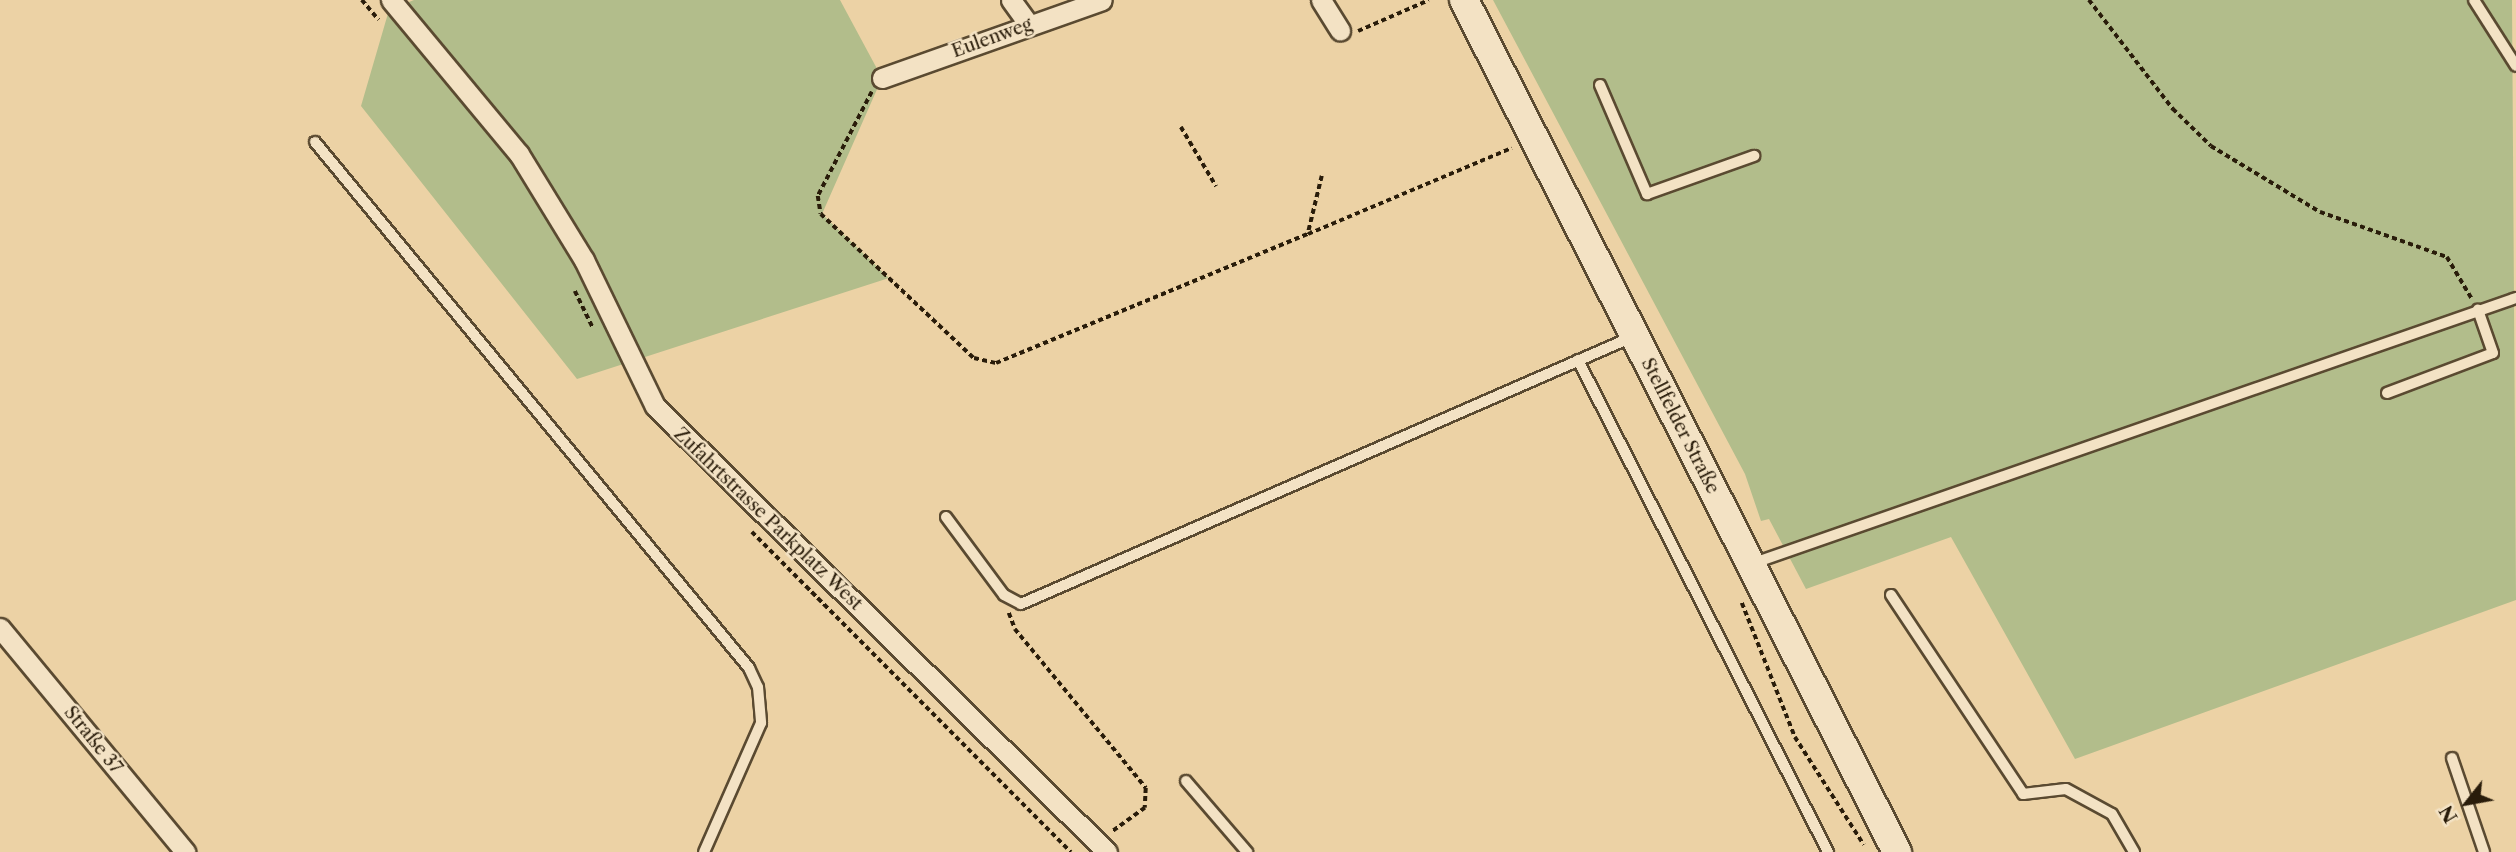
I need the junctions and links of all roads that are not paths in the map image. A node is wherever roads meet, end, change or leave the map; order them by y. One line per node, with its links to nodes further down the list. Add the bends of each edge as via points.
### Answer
1 (391, 0): 25 (street, Zufahrtstrasse Parkplatz West, via 519,153 584,260 655,406)
2 (1011, 0): 7 (street)
3 (1102, 0): 7 (street, Eulenweg)
4 (1321, 0): 8 (street)
5 (1464, 0): 16 (street, Stellfelder Straße)
6 (2474, 0): 9 (lane)
7 (1029, 25): 10 (street, Eulenweg)
8 (1340, 31)
9 (2516, 66)
10 (882, 78)
11 (1600, 85): 13 (lane, via 1647,194)
12 (315, 142): 27 (lane, via 749,668 758,687 761,723)
13 (1754, 156)
14 (2516, 298): 15 (lane)
15 (2478, 310): 18 (lane, via 2493,353); 20 (lane)
16 (1635, 336): 17 (lane); 20 (street, Stellfelder Straße)
17 (1578, 360): 19 (lane, via 1013,602); 29 (lane)
18 (2387, 393)
19 (946, 517)
20 (1750, 564): 30 (street, Stellfelder Straße)
21 (1891, 595): 31 (lane, via 2023,794 2066,789 2112,814)
22 (0, 628): 26 (street, Straße 37)
23 (2452, 758): 32 (lane)
24 (1186, 781): 28 (lane)
25 (1102, 847)
26 (185, 852)
27 (704, 852)
28 (1247, 852)
29 (1828, 852)
30 (1897, 852)
31 (2134, 852)
32 (2484, 852)

